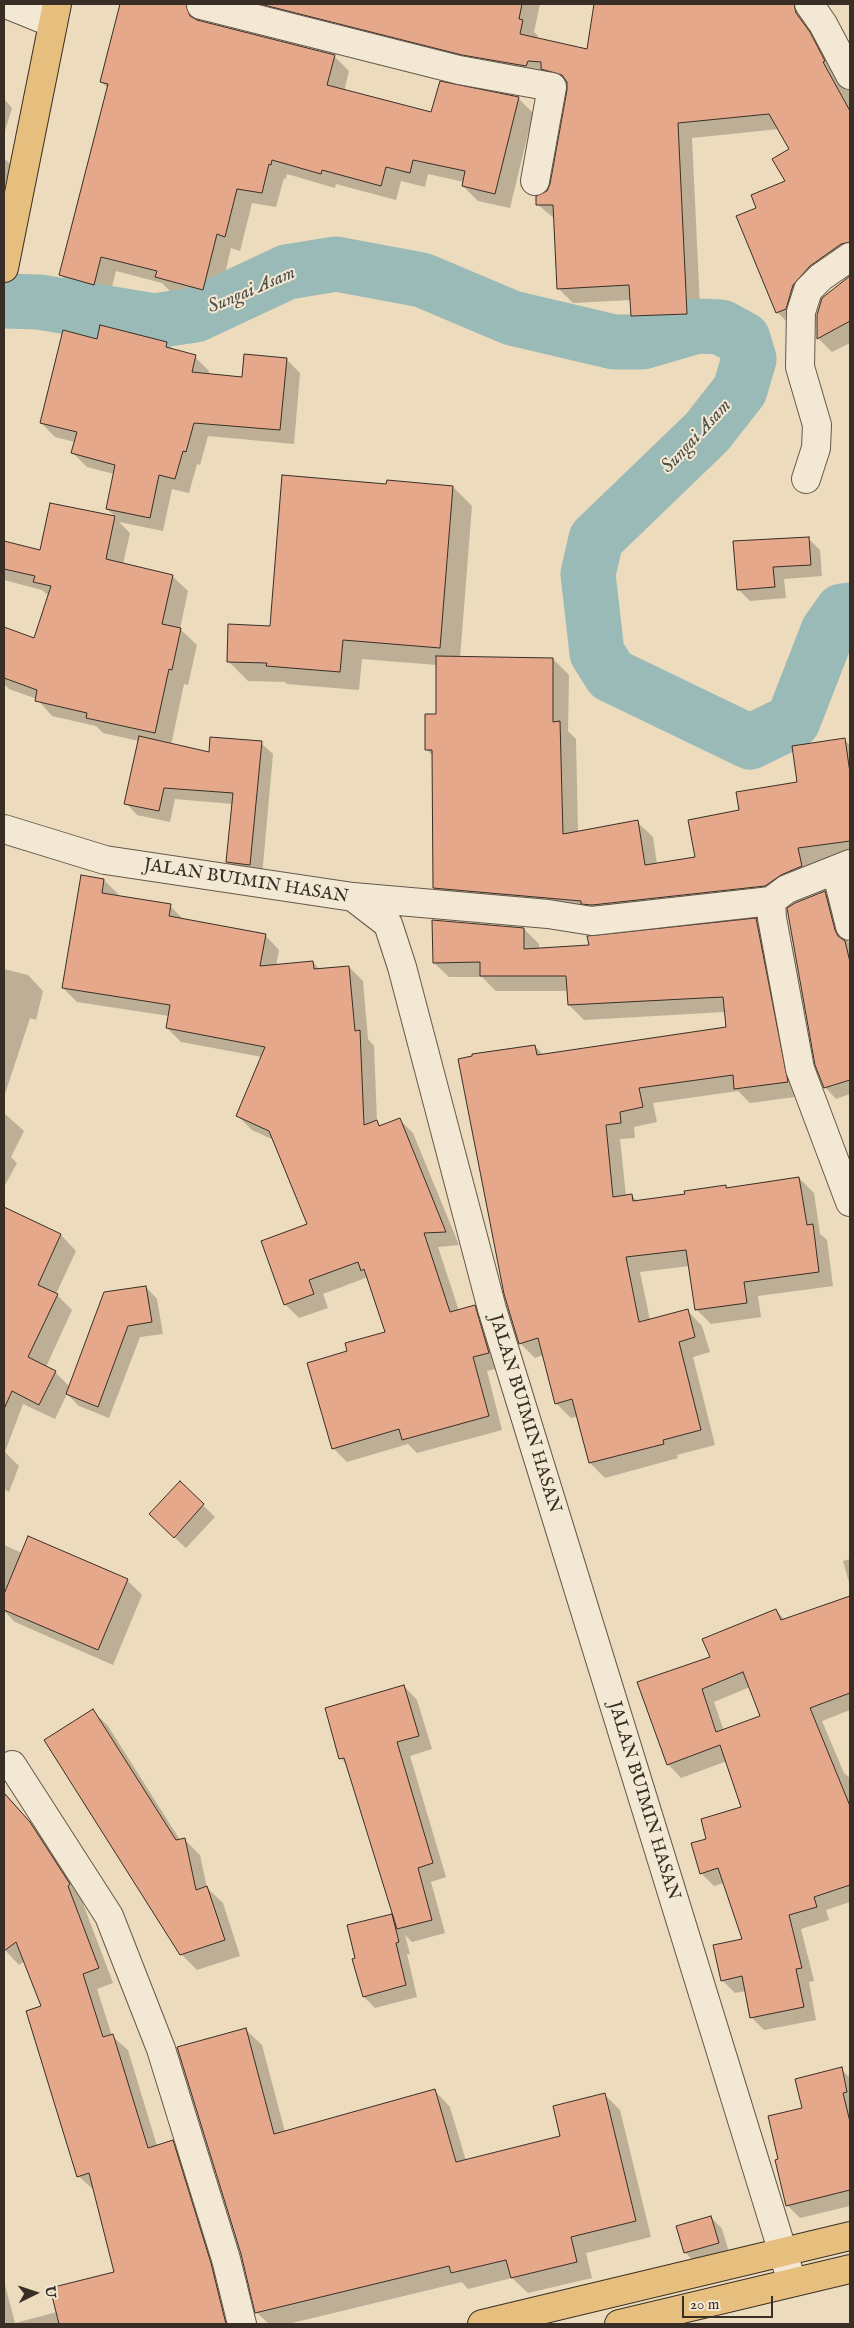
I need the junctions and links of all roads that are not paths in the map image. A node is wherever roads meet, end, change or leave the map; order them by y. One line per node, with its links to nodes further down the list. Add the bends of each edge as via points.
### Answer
1 (6, 4): 4 (street)
2 (809, 4): 5 (street)
3 (201, 5): 6 (street, via 458,70 552,87)
4 (55, 13): 8 (main road)
5 (850, 75)
6 (535, 181)
7 (850, 257): 9 (street, via 808,290 801,312 800,367 817,425 816,448)
8 (5, 263)
9 (806, 479)
10 (4, 829): 12 (street, JALAN BUIMIN HASAN, via 105,860)
11 (843, 867): 13 (street, via 787,889); 14 (street)
12 (352, 897): 13 (street, via 548,914 592,921); 18 (street, JALAN BUIMIN HASAN, via 388,924 391,933 492,1309)
13 (771, 901): 15 (street, via 800,1069)
14 (850, 926)
15 (850, 1202)
16 (12, 1765): 22 (street, via 109,1916 161,2049 226,2259)
17 (850, 2236): 18 (main road)
18 (782, 2252): 20 (street, JALAN BUIMIN HASAN); 23 (main road)
19 (850, 2269): 20 (main road)
20 (792, 2282): 21 (main road)
21 (686, 2316): 24 (main road)
22 (242, 2324)
23 (482, 2324)
24 (619, 2324)

